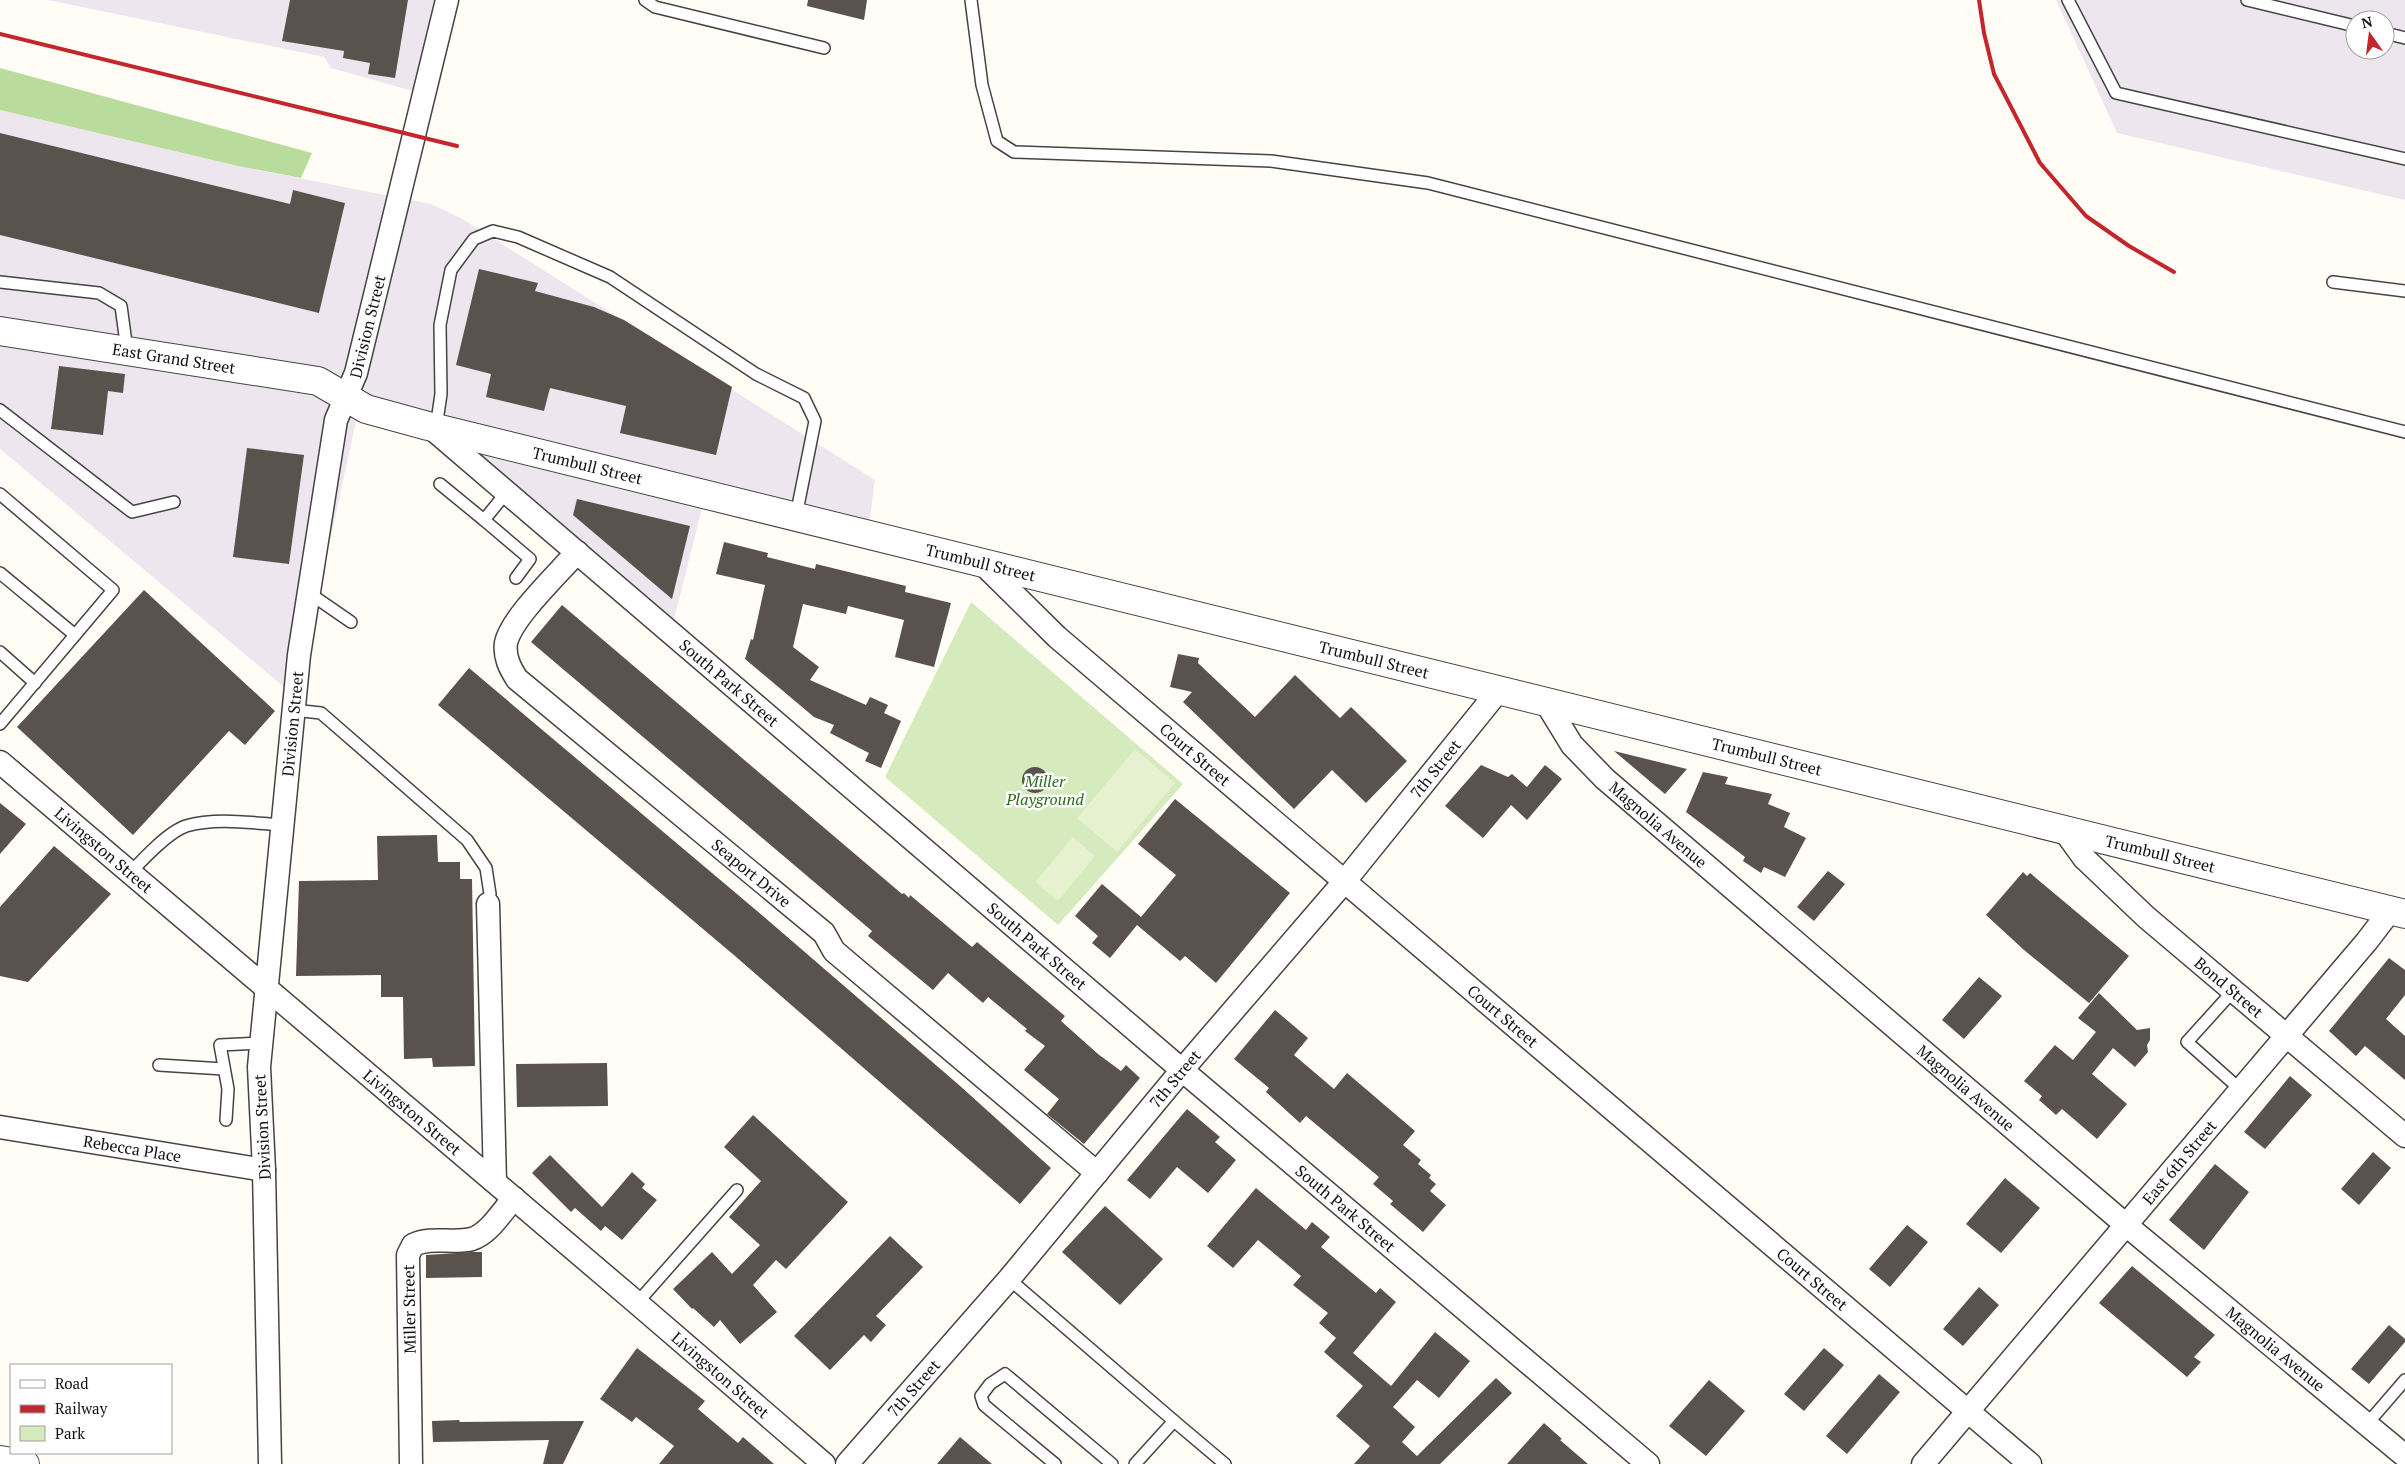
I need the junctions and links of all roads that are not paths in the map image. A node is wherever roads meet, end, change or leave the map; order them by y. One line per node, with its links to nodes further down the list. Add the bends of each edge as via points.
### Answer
1 (447, 0): 15 (street, Division Street, via 356,373)
2 (645, 0): 8 (lane, via 654,7)
3 (971, 0): 18 (lane, via 982,85 997,141 1014,152 1271,161 1428,183)
4 (2068, 0): 9 (lane, via 2116,93)
5 (2247, 0): 6 (lane)
6 (2276, 4): 7 (lane)
7 (2345, 23)
8 (824, 48)
9 (2405, 159)
10 (0, 282): 14 (lane, via 99,293 121,306)
11 (2333, 282): 12 (lane)
12 (2405, 291)
13 (0, 331): 14 (street, East Grand Street)
14 (127, 350): 15 (street, East Grand Street, via 318,381)
15 (346, 397): 17 (street, Trumbull Street, via 366,409); 29 (street, Division Street, via 336,420)
16 (0, 410): 22 (lane, via 132,512)
17 (432, 426): 21 (street, South Park Street); 23 (street, Trumbull Street); 23 (lane, via 441,394 440,325 451,270 474,239 493,231 518,237 610,277 756,374 804,398 815,421)
18 (2405, 432)
19 (440, 484): 24 (lane)
20 (0, 494): 31 (lane, via 113,590)
21 (506, 494): 24 (lane); 25 (street, South Park Street)
22 (174, 502)
23 (796, 516): 26 (street, Trumbull Street)
24 (484, 520): 28 (lane, via 530,559)
25 (577, 552): 51 (street, South Park Street); 57 (street, Seaport Drive, via 513,625 506,654 507,663 517,679 824,933 834,951)
26 (981, 562): 34 (street, Trumbull Street); 42 (street, Court Street, via 1057,637)
27 (0, 574): 31 (lane)
28 (516, 578)
29 (309, 593): 30 (lane); 36 (street, Division Street)
30 (351, 622)
31 (75, 635): 33 (lane)
32 (0, 652): 33 (lane)
33 (35, 682): 37 (lane)
34 (1499, 690): 35 (street, Trumbull Street); 42 (street, 7th Street)
35 (1545, 701): 40 (street, Trumbull Street); 61 (street, Magnolia Avenue, via 1572,745 1605,779)
36 (294, 710): 39 (street, Division Street); 43 (lane, via 321,713 467,840 486,868 490,894)
37 (0, 724)
38 (0, 762): 41 (street, Livingston Street)
39 (282, 825): 41 (lane, via 221,822 185,826 153,848); 45 (street, Division Street)
40 (2063, 829): 44 (street, Trumbull Street); 46 (street, Bond Street, via 2084,858 2146,917)
41 (130, 873): 45 (street, Livingston Street)
42 (1344, 882): 51 (street, 7th Street); 65 (street, Court Street)
43 (488, 904): 58 (street)
44 (2397, 912): 47 (street, East 6th Street, via 2367,941)
45 (266, 989): 48 (street, Division Street); 58 (street, Livingston Street)
46 (2234, 990): 47 (street, Bond Street); 52 (lane, via 2187,1042)
47 (2287, 1035): 52 (street, East 6th Street); 55 (street, Bond Street)
48 (261, 1043): 50 (lane, via 220,1045); 56 (street, Division Street, via 259,1067)
49 (159, 1065): 50 (lane)
50 (224, 1069): 53 (lane, via 228,1089)
51 (1182, 1070): 57 (street, 7th Street); 77 (street, South Park Street)
52 (2241, 1090): 61 (street, East 6th Street)
53 (226, 1120)
54 (0, 1127): 56 (street, Rebecca Place)
55 (2405, 1136)
56 (264, 1170): 69 (street, Division Street)
57 (1096, 1174): 62 (street, 7th Street)
58 (495, 1182): 60 (street, Livingston Street)
59 (737, 1190): 63 (lane)
60 (514, 1198): 63 (street, Livingston Street); 70 (street, Miller Street, via 482,1233 472,1239 422,1241 413,1245 408,1255)
61 (2126, 1225): 65 (street, East 6th Street); 67 (street, Magnolia Avenue)
62 (1009, 1279): 66 (lane); 72 (street, 7th Street)
63 (637, 1303): 71 (street, Livingston Street)
64 (2405, 1380): 67 (lane)
65 (1968, 1411): 78 (street, East 6th Street); 79 (street, Court Street)
66 (1174, 1421): 75 (lane); 76 (lane)
67 (2367, 1424): 68 (street, Magnolia Avenue)
68 (2405, 1456)
69 (270, 1464)
70 (412, 1464)
71 (824, 1464)
72 (847, 1464)
73 (1055, 1464): 74 (lane, via 984,1405 981,1396 990,1384 1005,1374)
74 (1112, 1464)
75 (1135, 1464)
76 (1225, 1464)
77 (1648, 1464)
78 (1922, 1464)
79 (2030, 1464)

